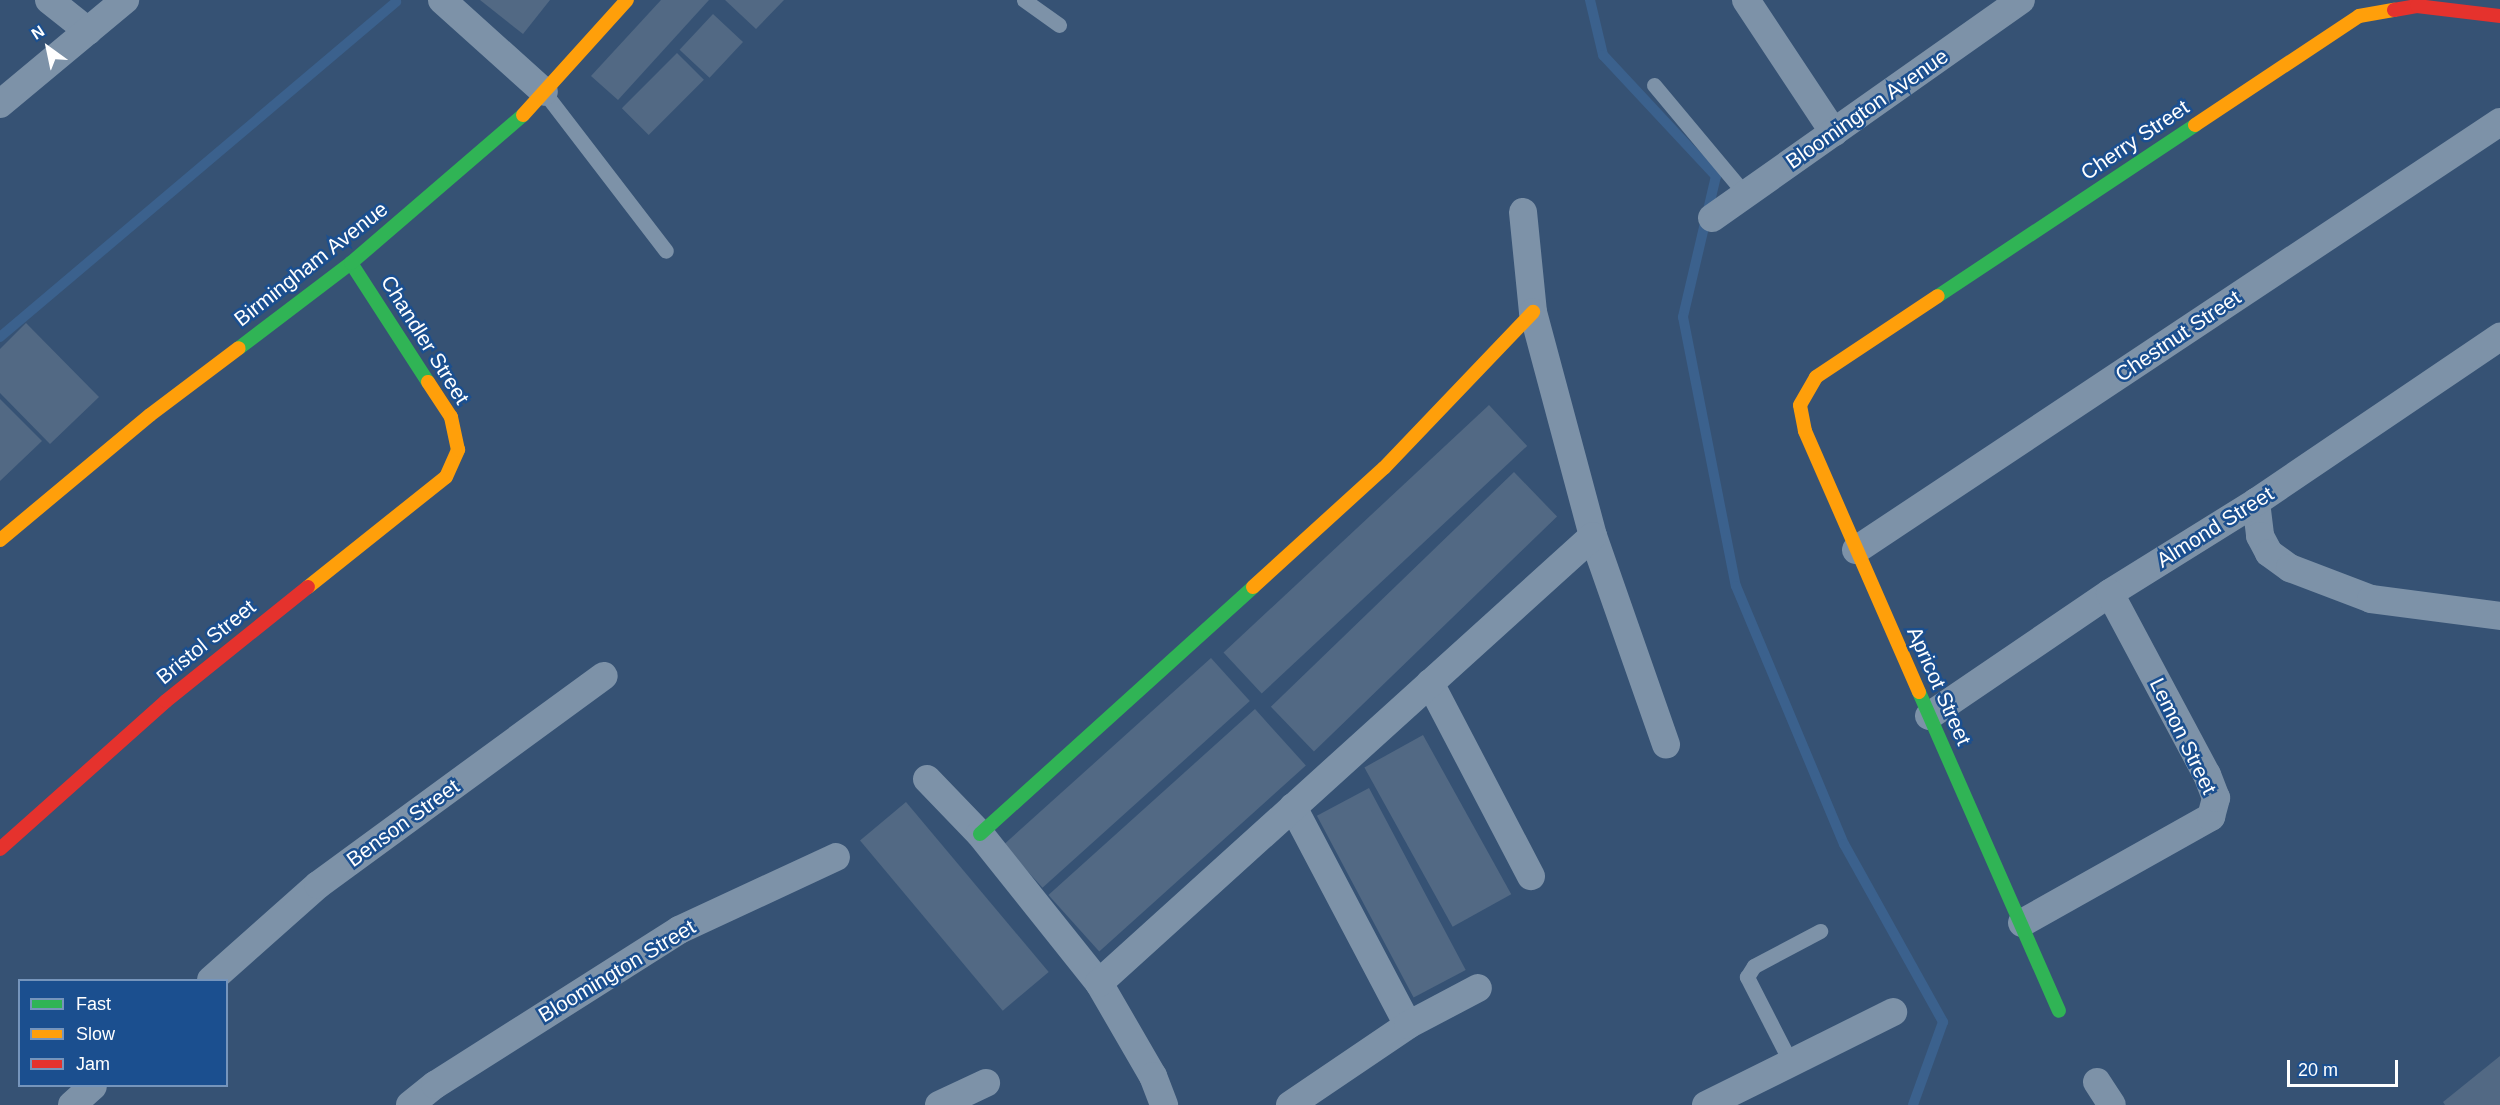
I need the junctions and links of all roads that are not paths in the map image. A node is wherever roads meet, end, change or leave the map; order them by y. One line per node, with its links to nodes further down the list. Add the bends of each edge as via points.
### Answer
1 (49, 0): 10 (street)
2 (125, 0): 10 (street)
3 (442, 0): 12 (street)
4 (627, 0): 12 (street, Birmingham Avenue)
5 (1024, 0): 9 (lane)
6 (1746, 0): 15 (street)
7 (2021, 0): 15 (street, Bloomington Avenue)
8 (2500, 16): 23 (street, Cherry Street, via 2417,6 2359,16)
9 (1059, 25)
10 (88, 30): 13 (street)
11 (1654, 85): 16 (lane)
12 (544, 92): 19 (lane); 20 (street, Birmingham Avenue, via 513,126)
13 (0, 104)
14 (2500, 122): 28 (street, Chestnut Street)
15 (1834, 133): 16 (street, Bloomington Avenue)
16 (1745, 194): 18 (street, Bloomington Avenue)
17 (1523, 212): 21 (street)
18 (1712, 218)
19 (666, 251)
20 (351, 263): 24 (street, Chandler Street, via 451,417 458,450); 27 (street, Birmingham Avenue, via 150,415)
21 (1533, 312): 26 (street); 37 (street, via 1384,468)
22 (2500, 337): 25 (street, Almond Street)
23 (1816, 377): 28 (street, Apricot Street, via 1800,405 1804,431)
24 (446, 477): 38 (street, Bristol Street, via 166,701)
25 (2256, 502): 29 (street, Almond Street); 30 (street, via 2259,536 2269,553 2290,568 2371,599)
26 (1593, 536): 32 (street); 34 (street)
27 (0, 540)
28 (1857, 550): 33 (street, Apricot Street)
29 (2110, 593): 33 (street, Almond Street); 41 (street, Lemon Street, via 2207,775 2216,798 2214,807 2211,817)
30 (2500, 616)
31 (604, 676): 43 (street, Benson Street, via 318,885)
32 (1430, 683): 36 (street); 40 (street)
33 (1929, 716): 41 (street, Apricot Street)
34 (1666, 745)
35 (927, 778): 37 (street)
36 (1293, 807): 44 (street); 48 (street)
37 (980, 834): 44 (street)
38 (0, 849)
39 (836, 857): 53 (street, Bloomington Street, via 679,930 435,1085)
40 (1531, 876)
41 (2022, 923): 46 (street, Apricot Street)
42 (1820, 931): 49 (lane, via 1754,966 1747,977)
43 (213, 979)
44 (1099, 983): 55 (street, via 1153,1076)
45 (1478, 988): 48 (street)
46 (2059, 1011)
47 (1893, 1012): 49 (street)
48 (1408, 1025): 56 (street)
49 (1791, 1063): 57 (street)
50 (986, 1083): 54 (street)
51 (92, 1087): 52 (street)
52 (72, 1105)
53 (410, 1105)
54 (939, 1105)
55 (1164, 1105)
56 (1290, 1105)
57 (1706, 1105)

